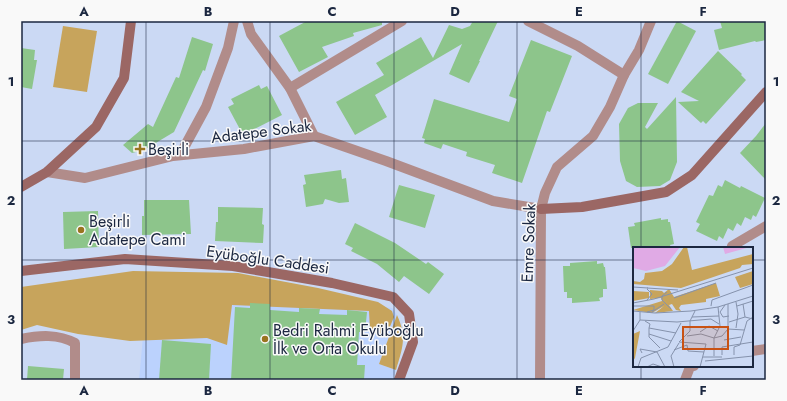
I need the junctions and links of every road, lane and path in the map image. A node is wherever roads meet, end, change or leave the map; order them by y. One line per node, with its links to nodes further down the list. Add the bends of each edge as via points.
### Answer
1 (131, 21): 12 (street, via 124,78 96,127)
2 (234, 21): 11 (street, via 228,48 206,107)
3 (248, 21): 8 (street, via 251,34)
4 (402, 21): 8 (street)
5 (528, 21): 7 (street, via 578,46)
6 (650, 21): 7 (street, Emre Sokak, via 639,50)
7 (624, 75): 14 (street, Emre Sokak, via 610,107 593,136 557,167)
8 (290, 88): 10 (street)
9 (766, 92): 14 (street, via 692,175 666,192 582,207)
10 (314, 136): 11 (street, Adatepe Sokak, via 244,149); 14 (street, Adatepe Sokak, via 493,201)
11 (180, 156): 12 (street, Adatepe Sokak, via 85,178)
12 (47, 172): 13 (street)
13 (21, 187)
14 (541, 209): 24 (street, Emre Sokak)
15 (766, 226): 16 (street)
16 (732, 246)
17 (21, 271): 23 (street, Eyüboğlu Caddesi, via 125,259 233,266 332,283 393,297 409,314 413,342)
18 (21, 339): 22 (street, via 39,335 65,337 75,343)
19 (766, 349): 20 (street)
20 (753, 352)
21 (690, 367): 25 (street)
22 (75, 380)
23 (399, 380)
24 (540, 380)
25 (684, 380)

